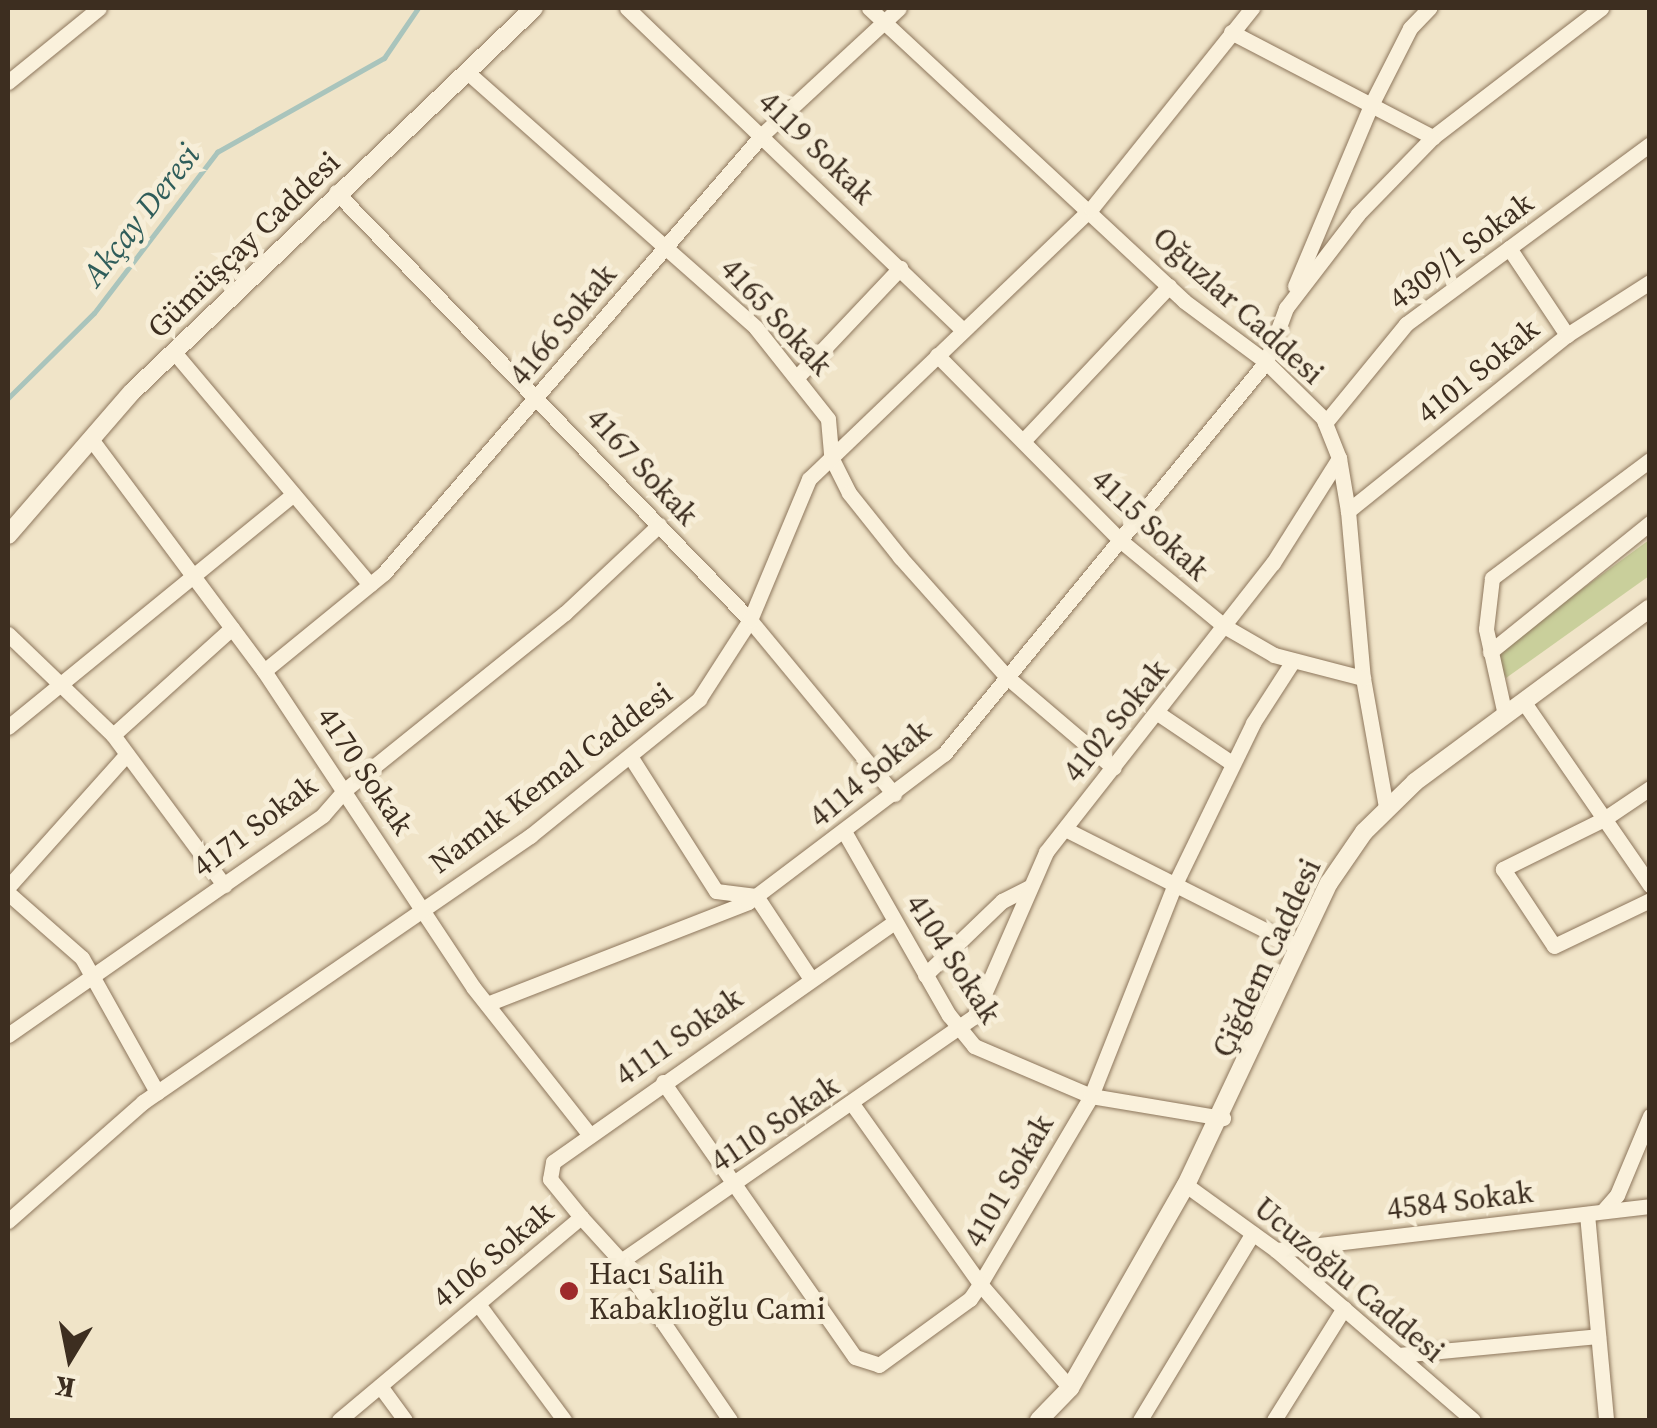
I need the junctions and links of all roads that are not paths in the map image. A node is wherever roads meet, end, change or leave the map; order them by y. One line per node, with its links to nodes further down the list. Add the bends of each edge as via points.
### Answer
1 (99, 8): 12 (street)
2 (534, 8): 11 (street, Gümüşçay Caddesi)
3 (628, 8): 14 (street, 4119 Sokak)
4 (869, 8): 9 (street, Oğuzlar Caddesi)
5 (898, 8): 9 (street, 4166 Sokak)
6 (1252, 8): 10 (street, Namık Kemal Caddesi)
7 (1429, 8): 13 (street, via 1410,28)
8 (1601, 8): 15 (street)
9 (883, 21): 14 (street, 4166 Sokak); 18 (street, Oğuzlar Caddesi)
10 (1231, 32): 13 (street); 18 (street, Namık Kemal Caddesi)
11 (466, 71): 17 (street, Gümüşçay Caddesi); 19 (street, 4165 Sokak)
12 (8, 82)
13 (1370, 105): 15 (street); 24 (street)
14 (764, 134): 19 (street, 4166 Sokak); 21 (street, 4119 Sokak)
15 (1433, 137): 24 (street, via 1358,214)
16 (1650, 144): 20 (street, 4309/1 Sokak)
17 (336, 192): 27 (street, Gümüşçay Caddesi); 31 (street, 4167 Sokak)
18 (1091, 209): 23 (street, Oğuzlar Caddesi); 25 (street, Namık Kemal Caddesi)
19 (667, 244): 30 (street, 4165 Sokak); 31 (street, 4166 Sokak)
20 (1509, 248): 26 (street); 32 (street, 4309/1 Sokak, via 1406,324)
21 (900, 268): 25 (street, 4119 Sokak); 30 (street)
22 (1650, 282): 26 (street, 4101 Sokak)
23 (1170, 286): 29 (street, Oğuzlar Caddesi); 34 (street)
24 (1286, 308): 29 (street, 4114 Sokak)
25 (963, 330): 28 (street, Namık Kemal Caddesi)
26 (1567, 335): 39 (street, 4101 Sokak)
27 (174, 352): 33 (street, Gümüşçay Caddesi); 38 (street)
28 (937, 354): 34 (street, 4115 Sokak); 35 (street, Namık Kemal Caddesi)
29 (1266, 362): 32 (street, Oğuzlar Caddesi); 43 (street, 4114 Sokak)
30 (798, 376): 35 (street, 4165 Sokak, via 828,418)
31 (538, 398): 40 (street, 4167 Sokak); 45 (street, 4166 Sokak)
32 (1325, 423): 36 (street, Oğuzlar Caddesi)
33 (91, 440): 42 (street, Gümüşçay Caddesi); 44 (street, 4170 Sokak)
34 (1023, 441): 43 (street, 4115 Sokak)
35 (831, 458): 47 (street, Namık Kemal Caddesi, via 810,479); 54 (street, 4165 Sokak, via 849,493)
36 (1339, 458): 39 (street, Oğuzlar Caddesi); 48 (street, 4102 Sokak)
37 (1650, 460): 51 (street, via 1492,578 1485,607)
38 (292, 495): 44 (street); 45 (street)
39 (1348, 511): 55 (street, Oğuzlar Caddesi)
40 (658, 524): 47 (street, 4167 Sokak); 67 (street, 4171 Sokak, via 565,613)
41 (1650, 524): 51 (street)
42 (8, 535)
43 (1121, 541): 48 (street, 4115 Sokak); 54 (street, 4114 Sokak)
44 (196, 579): 49 (street, 4170 Sokak); 56 (street)
45 (370, 585): 53 (street, 4166 Sokak)
46 (1650, 608): 57 (street, Çiğdem Caddesi)
47 (750, 620): 63 (street, Namık Kemal Caddesi, via 707,690); 68 (street, 4167 Sokak)
48 (1224, 626): 52 (street, 4115 Sokak); 58 (street, 4102 Sokak)
49 (232, 628): 53 (street, 4170 Sokak); 61 (street)
50 (8, 634): 56 (street)
51 (1490, 652): 59 (street)
52 (1293, 661): 55 (street, 4115 Sokak); 64 (street, 4101 Sokak)
53 (264, 671): 67 (street, 4170 Sokak)
54 (1007, 677): 65 (street, 4165 Sokak); 68 (street, 4114 Sokak, via 944,754)
55 (1363, 678): 69 (street, Oğuzlar Caddesi)
56 (59, 687): 60 (street); 61 (street)
57 (1523, 702): 59 (street, Çiğdem Caddesi); 70 (street)
58 (1158, 714): 64 (street); 65 (street, 4102 Sokak)
59 (1504, 715): 69 (street, Çiğdem Caddesi)
60 (8, 727)
61 (113, 734): 62 (street)
62 (127, 754): 73 (street); 78 (street)
63 (630, 756): 77 (street, via 716,891); 80 (street, Namık Kemal Caddesi, via 530,836)
64 (1233, 764): 75 (street, 4101 Sokak)
65 (1114, 768): 71 (street, 4102 Sokak)
66 (1650, 788): 70 (street)
67 (346, 789): 73 (street, 4171 Sokak, via 323,816); 80 (street, 4170 Sokak)
68 (894, 794): 72 (street, 4114 Sokak)
69 (1386, 807): 82 (street, Çiğdem Caddesi, via 1346,855)
70 (1604, 819): 74 (street); 79 (street, via 1504,868 1554,946)
71 (1065, 829): 75 (street); 76 (street, 4102 Sokak)
72 (845, 833): 77 (street, 4114 Sokak); 81 (street, 4104 Sokak)
73 (224, 885): 84 (street, 4171 Sokak)
74 (1650, 885)
75 (1174, 886): 82 (street); 91 (street, 4101 Sokak)
76 (1029, 887): 83 (street, via 1002,901); 87 (street, 4102 Sokak, via 974,1017)
77 (756, 896): 85 (street); 86 (street, 4114 Sokak, via 706,923)
78 (10, 899): 84 (street, via 82,958)
79 (1650, 900)
80 (422, 909): 86 (street, 4170 Sokak); 90 (street, Namık Kemal Caddesi)
81 (894, 922): 83 (street, 4104 Sokak); 85 (street, 4111 Sokak)
82 (1299, 947): 94 (street, Çiğdem Caddesi)
83 (925, 975): 87 (street, 4104 Sokak)
84 (92, 978): 88 (street, 4171 Sokak); 90 (street)
85 (811, 979): 89 (street, 4111 Sokak)
86 (487, 1004): 95 (street, 4170 Sokak)
87 (960, 1032): 91 (street, 4104 Sokak, via 1001,1060); 92 (street, 4110 Sokak)
88 (8, 1036)
89 (663, 1082): 95 (street, 4111 Sokak); 96 (street, 4101 Sokak)
90 (156, 1092): 101 (street, Namık Kemal Caddesi)
91 (1091, 1096): 94 (street, 4104 Sokak); 105 (street, 4101 Sokak)
92 (853, 1105): 96 (street, 4110 Sokak); 105 (street)
93 (1650, 1116): 99 (street, via 1617,1195)
94 (1222, 1118): 97 (street, Çiğdem Caddesi)
95 (590, 1134): 100 (street, 4111 Sokak, via 547,1173)
96 (736, 1183): 104 (street, 4110 Sokak); 105 (street, 4101 Sokak, via 866,1364 878,1365 970,1299)
97 (1186, 1186): 102 (street, Ucuzoğlu Caddesi); 111 (street, Çiğdem Caddesi)
98 (1650, 1206): 99 (street, 4584 Sokak)
99 (1595, 1212): 103 (street, 4584 Sokak); 108 (street)
100 (581, 1216): 104 (street, 4106 Sokak); 106 (street, 4106 Sokak)
101 (8, 1220)
102 (1253, 1233): 103 (street, Ucuzoğlu Caddesi); 117 (street)
103 (1276, 1250): 107 (street, Ucuzoğlu Caddesi)
104 (621, 1261): 112 (street, 4106 Sokak)
105 (980, 1284): 111 (street)
106 (478, 1304): 110 (street, 4106 Sokak); 115 (street)
107 (1344, 1308): 109 (street, Ucuzoğlu Caddesi); 118 (street)
108 (1598, 1336): 109 (street); 120 (street)
109 (1398, 1355): 119 (street, Ucuzoğlu Caddesi)
110 (380, 1386): 113 (street, 4106 Sokak); 114 (street)
111 (1070, 1388): 116 (street, Çiğdem Caddesi)
112 (723, 1418)
113 (340, 1420)
114 (405, 1420)
115 (564, 1420)
116 (1038, 1420)
117 (1140, 1420)
118 (1274, 1420)
119 (1474, 1420)
120 (1606, 1420)

